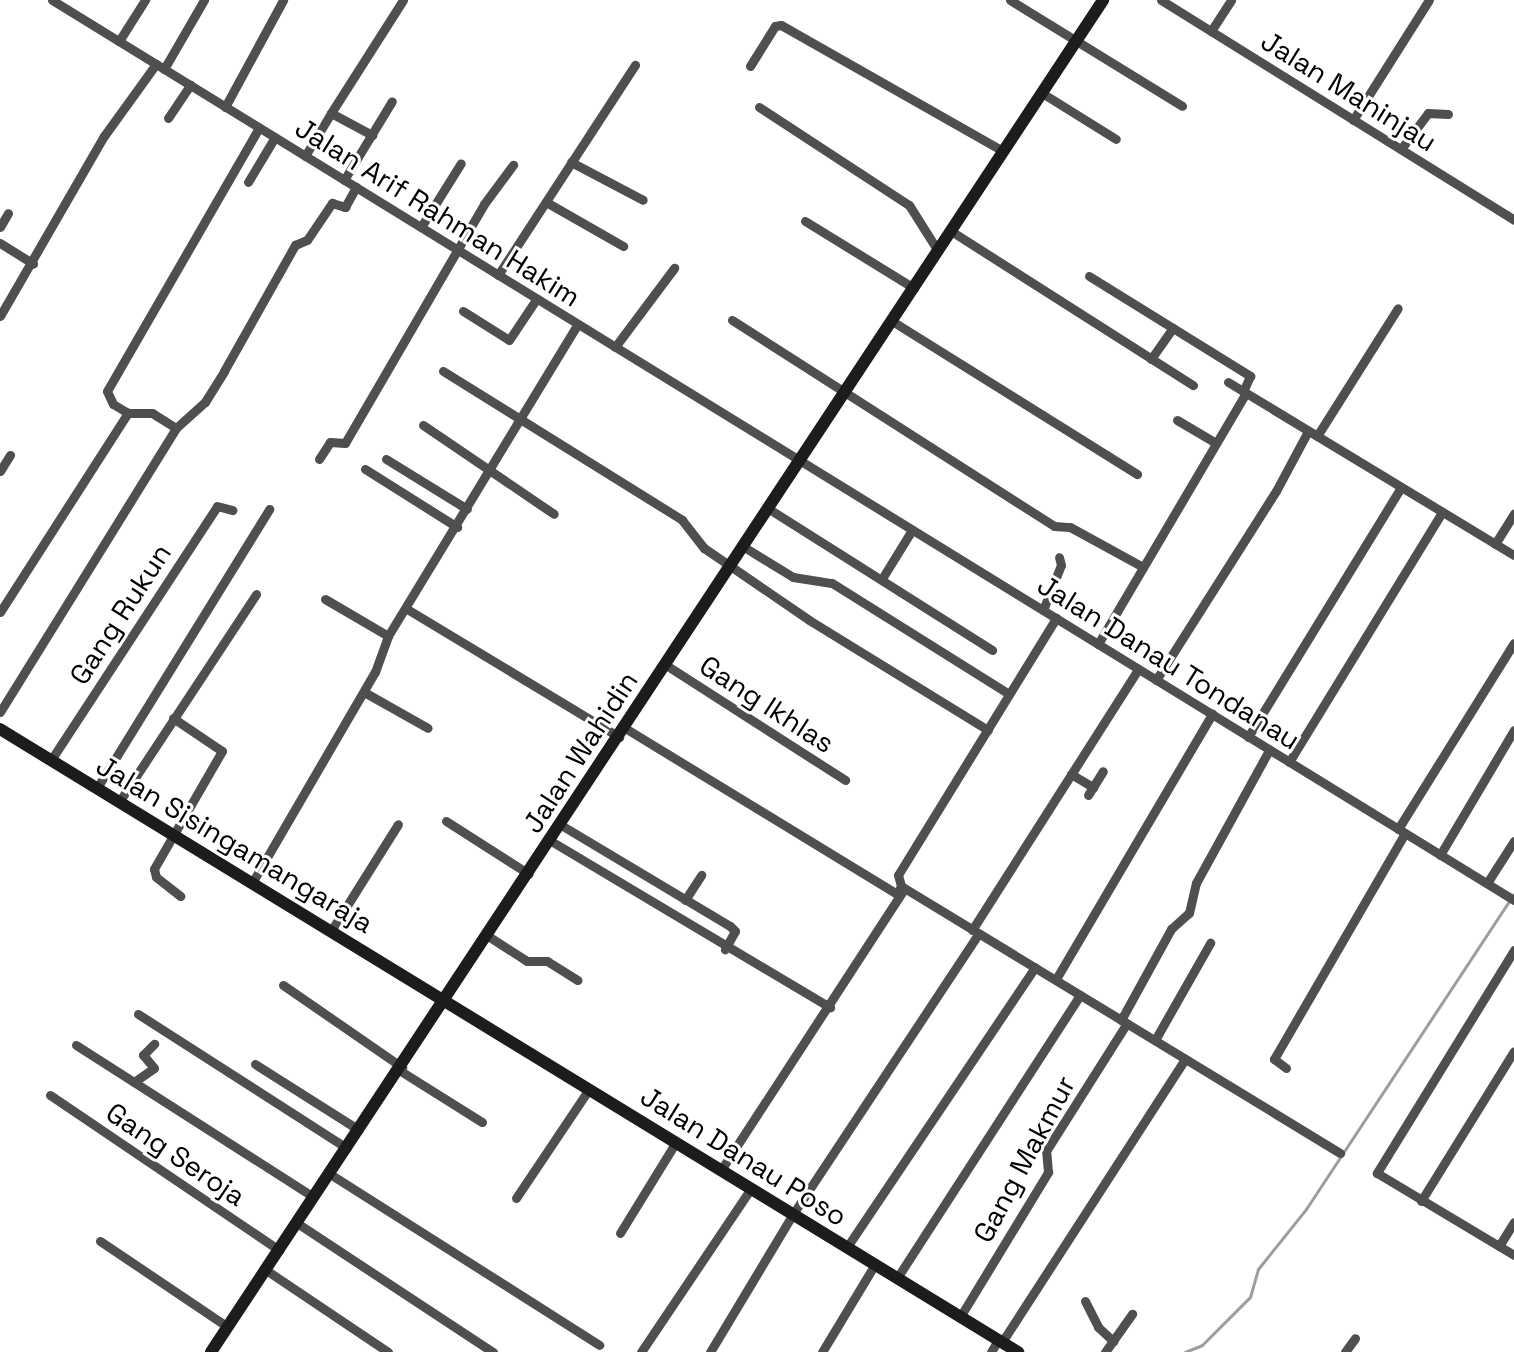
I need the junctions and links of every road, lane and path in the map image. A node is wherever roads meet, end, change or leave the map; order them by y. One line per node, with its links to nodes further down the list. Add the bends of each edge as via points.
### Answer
1 (52, 0): 12 (street, Jalan Arif Rahman Hakim)
2 (145, 0): 12 (street)
3 (204, 0): 15 (street)
4 (283, 0): 21 (street)
5 (403, 0): 23 (street)
6 (1010, 0): 13 (street)
7 (1103, 0): 13 (street, Jalan Wahidin)
8 (1161, 0): 11 (street, Jalan Maninjau)
9 (1231, 0): 11 (street)
10 (1429, 0): 26 (street)
11 (1211, 31): 26 (street, Jalan Maninjau)
12 (119, 41): 15 (street, Jalan Arif Rahman Hakim)
13 (1076, 41): 18 (street, Jalan Wahidin); 20 (street)
14 (635, 65): 34 (street)
15 (160, 66): 17 (street, Jalan Arif Rahman Hakim); 52 (street, via 104,136)
16 (750, 66): 32 (street, via 775,26 781,25)
17 (190, 85): 21 (street, Jalan Arif Rahman Hakim); 25 (street)
18 (1042, 93): 30 (street); 32 (street, Jalan Wahidin)
19 (392, 101): 28 (street)
20 (1182, 106)
21 (225, 107): 27 (street, Jalan Arif Rahman Hakim)
22 (759, 107): 51 (street, via 909,205)
23 (331, 113): 28 (street); 33 (street)
24 (1448, 114): 31 (street, via 1427,114)
25 (168, 118)
26 (1353, 120): 31 (street, Jalan Maninjau)
27 (259, 128): 29 (street, Jalan Arif Rahman Hakim); 72 (street, via 107,391 113,404)
28 (372, 135): 37 (street)
29 (275, 137): 33 (street, Jalan Arif Rahman Hakim); 38 (street)
30 (1116, 139)
31 (1401, 149): 43 (street, Jalan Maninjau)
32 (1003, 151): 47 (street, Jalan Wahidin)
33 (305, 156): 37 (street, Jalan Arif Rahman Hakim)
34 (571, 162): 40 (street); 41 (street)
35 (461, 163): 46 (street)
36 (513, 165): 50 (street)
37 (344, 180): 39 (street, Jalan Arif Rahman Hakim)
38 (248, 182)
39 (356, 187): 46 (street, Jalan Arif Rahman Hakim); 76 (street, via 346,206 332,203 307,240 295,245 211,392)
40 (643, 200)
41 (546, 202): 49 (street); 54 (street)
42 (8, 213): 45 (street)
43 (1514, 220)
44 (805, 221): 56 (street)
45 (0, 227)
46 (421, 227): 50 (street, Jalan Arif Rahman Hakim)
47 (951, 231): 51 (street, Jalan Wahidin); 66 (street)
48 (0, 243): 52 (street)
49 (623, 246)
50 (458, 250): 54 (street, Jalan Arif Rahman Hakim); 80 (street, via 345,443 330,442)
51 (938, 251): 56 (street, Jalan Wahidin)
52 (33, 264): 60 (street)
53 (674, 268): 65 (street)
54 (498, 275): 57 (street, Jalan Arif Rahman Hakim)
55 (1089, 276): 64 (street)
56 (914, 288): 62 (street, Jalan Wahidin)
57 (537, 298): 59 (street, via 509,340); 63 (street, Jalan Arif Rahman Hakim)
58 (1398, 308): 77 (street)
59 (463, 311)
60 (0, 316)
61 (732, 320): 70 (street)
62 (892, 321): 70 (street, Jalan Wahidin); 86 (street)
63 (578, 324): 65 (street, Jalan Arif Rahman Hakim); 73 (street)
64 (1173, 328): 66 (street); 71 (street, via 1250,376)
65 (615, 347): 82 (street, Jalan Arif Rahman Hakim)
66 (1151, 359): 69 (street)
67 (443, 371): 73 (street)
68 (1228, 382): 71 (street)
69 (1193, 385)
70 (846, 392): 82 (street, Jalan Wahidin); 103 (street, via 1054,526 1070,527)
71 (1244, 392): 77 (street); 78 (street)
72 (128, 413): 76 (street, via 147,411); 109 (street)
73 (522, 418): 84 (street); 102 (street, via 682,520 695,540)
74 (1177, 420): 78 (street)
75 (423, 425): 84 (street)
76 (176, 428): 120 (street)
77 (1313, 434): 87 (street); 117 (street)
78 (1216, 443): 103 (street)
79 (10, 455): 85 (street)
80 (319, 459)
81 (386, 459): 89 (street)
82 (800, 461): 90 (street, Jalan Wahidin); 97 (street, Jalan Danau Tondanau)
83 (365, 469): 96 (street)
84 (491, 470): 89 (street); 94 (street)
85 (0, 471)
86 (1137, 474)
87 (1401, 487): 92 (street); 128 (street)
88 (269, 509): 135 (street)
89 (467, 509): 96 (street)
90 (769, 509): 99 (street, Jalan Wahidin); 104 (street)
91 (232, 510): 130 (street, Gang Rukun, via 217,506)
92 (1442, 512): 98 (street); 131 (street)
93 (1514, 513): 95 (street)
94 (554, 514)
95 (1511, 525): 98 (street)
96 (457, 527): 107 (street)
97 (912, 530): 104 (street); 108 (street, Jalan Danau Tondanau)
98 (1495, 544): 100 (street)
99 (744, 547): 102 (street, Jalan Wahidin); 119 (street, via 793,577 832,583)
100 (1514, 555)
101 (1059, 557): 108 (street, via 1061,565)
102 (732, 565): 115 (street, Jalan Wahidin); 124 (street, via 809,620)
103 (1143, 567): 113 (street)
104 (883, 577): 114 (street)
105 (256, 594): 122 (street)
106 (325, 599): 111 (street)
107 (407, 609): 111 (street); 126 (street)
108 (1043, 610): 110 (street, Jalan Danau Tondanau)
109 (0, 612)
110 (1056, 618): 113 (street, Jalan Danau Tondanau); 119 (street)
111 (388, 636): 118 (street)
112 (1514, 643): 140 (street)
113 (1098, 644): 116 (street, Jalan Danau Tondanau)
114 (992, 650)
115 (666, 665): 126 (street, Jalan Wahidin); 134 (street, Gang Ikhlas)
116 (1138, 669): 117 (street, Jalan Danau Tondanau); 133 (street)
117 (1156, 680): 121 (street, Jalan Danau Tondanau)
118 (364, 692): 123 (street); 147 (street)
119 (1009, 694): 124 (street)
120 (0, 712)
121 (1212, 714): 128 (street, Jalan Danau Tondanau); 162 (street)
122 (173, 718): 136 (street); 141 (street, via 222,751)
123 (428, 728)
124 (988, 730): 149 (street, via 898,875)
125 (1514, 730): 144 (street)
126 (622, 732): 139 (street, Jalan Wahidin); 149 (street, via 897,894)
127 (2, 734): 130 (street, Jalan Sisingamangaraja)
128 (1248, 737): 129 (street, Jalan Danau Tondanau)
129 (1269, 750): 131 (street, Jalan Danau Tondanau); 169 (street, Gang Makmur, via 1196,883 1189,913 1171,929)
130 (51, 760): 135 (street, Jalan Sisingamangaraja)
131 (1289, 762): 140 (street, Jalan Danau Tondanau)
132 (1103, 771): 133 (street, via 1091,791)
133 (1071, 774): 156 (street)
134 (845, 780)
135 (97, 788): 136 (street, Jalan Sisingamangaraja)
136 (119, 802): 141 (street, Jalan Sisingamangaraja)
137 (446, 821): 145 (street)
138 (398, 824): 155 (street)
139 (561, 825): 142 (street, Jalan Wahidin); 150 (street)
140 (1402, 831): 144 (street, Jalan Danau Tondanau); 177 (street, via 1274,1059)
141 (175, 836): 147 (street, Jalan Sisingamangaraja); 151 (street, via 153,873)
142 (551, 841): 145 (street, Jalan Wahidin); 154 (street)
143 (1514, 841): 148 (street)
144 (1440, 855): 148 (street, Jalan Danau Tondanau)
145 (529, 874): 157 (street, Jalan Wahidin)
146 (701, 875): 153 (street)
147 (252, 883): 155 (street, Jalan Sisingamangaraja)
148 (1487, 883): 152 (street, Jalan Danau Tondanau)
149 (903, 887): 156 (street); 167 (street)
150 (662, 888): 153 (street); 154 (street)
151 (180, 896)
152 (1511, 898)
153 (685, 900): 159 (street, via 734,929)
154 (652, 905): 159 (street)
155 (331, 931): 166 (street, Jalan Sisingamangaraja)
156 (975, 932): 161 (street); 192 (street)
157 (488, 936): 163 (street, via 527,961 547,961); 166 (street, Jalan Wahidin)
158 (1210, 943): 170 (street)
159 (725, 949): 167 (street)
160 (1514, 950): 191 (street, via 1377,1171)
161 (1035, 967): 162 (street); 198 (street)
162 (1056, 979): 165 (street)
163 (577, 980)
164 (283, 985): 176 (street)
165 (1080, 995): 169 (street); 203 (street)
166 (445, 1001): 176 (street, Jalan Wahidin); 179 (street, Jalan Danau Poso)
167 (830, 1007): 186 (street)
168 (138, 1014): 184 (street)
169 (1124, 1021): 170 (street); 206 (street, Gang Makmur, via 1046,1151 1048,1172)
170 (1155, 1040): 174 (street)
171 (154, 1044): 178 (street, via 143,1055 154,1068)
172 (76, 1045): 178 (street)
173 (1514, 1051): 191 (street)
174 (1185, 1059): 185 (street); 211 (street)
175 (255, 1064): 182 (street)
176 (400, 1068): 181 (street); 182 (street, Jalan Wahidin)
177 (1286, 1068)
178 (134, 1082): 189 (street)
179 (589, 1089): 183 (street, Jalan Danau Poso); 190 (street)
180 (50, 1095): 199 (street, Gang Seroja)
181 (482, 1122)
182 (359, 1130): 184 (street, Jalan Wahidin)
183 (676, 1142): 186 (street, Jalan Danau Poso); 195 (street)
184 (347, 1148): 187 (street, Jalan Wahidin)
185 (1340, 1153)
186 (721, 1170): 188 (street, Jalan Danau Poso)
187 (330, 1174): 189 (street, Jalan Wahidin); 210 (street)
188 (751, 1188): 192 (street, Jalan Danau Poso); 215 (street)
189 (314, 1197): 194 (street, Jalan Wahidin)
190 (516, 1198)
191 (1421, 1201): 197 (street)
192 (793, 1214): 198 (street, Jalan Danau Poso); 216 (street)
193 (1514, 1222): 197 (street)
194 (297, 1223): 199 (street, Jalan Wahidin); 214 (street)
195 (620, 1233)
196 (100, 1241): 207 (street)
197 (1499, 1246): 200 (street)
198 (847, 1247): 201 (street, Jalan Danau Poso)
199 (279, 1250): 202 (street, Jalan Wahidin)
200 (1514, 1255)
201 (875, 1264): 203 (street, Jalan Danau Poso); 217 (street)
202 (266, 1270): 207 (street, Jalan Wahidin); 213 (street)
203 (897, 1278): 206 (street, Jalan Danau Poso)
204 (1085, 1301): 209 (street, via 1098,1327)
205 (1132, 1314): 209 (street)
206 (960, 1317): 211 (street, Jalan Danau Poso)
207 (228, 1327): 212 (street, Jalan Wahidin)
208 (1355, 1338): 220 (street)
209 (1113, 1341): 219 (street)
210 (599, 1345)
211 (997, 1345): 218 (street, Jalan Danau Poso)
212 (211, 1352)
213 (388, 1352)
214 (493, 1352)
215 (641, 1352)
216 (710, 1352)
217 (822, 1352)
218 (1018, 1352)
219 (1105, 1352)
220 (1345, 1352)

